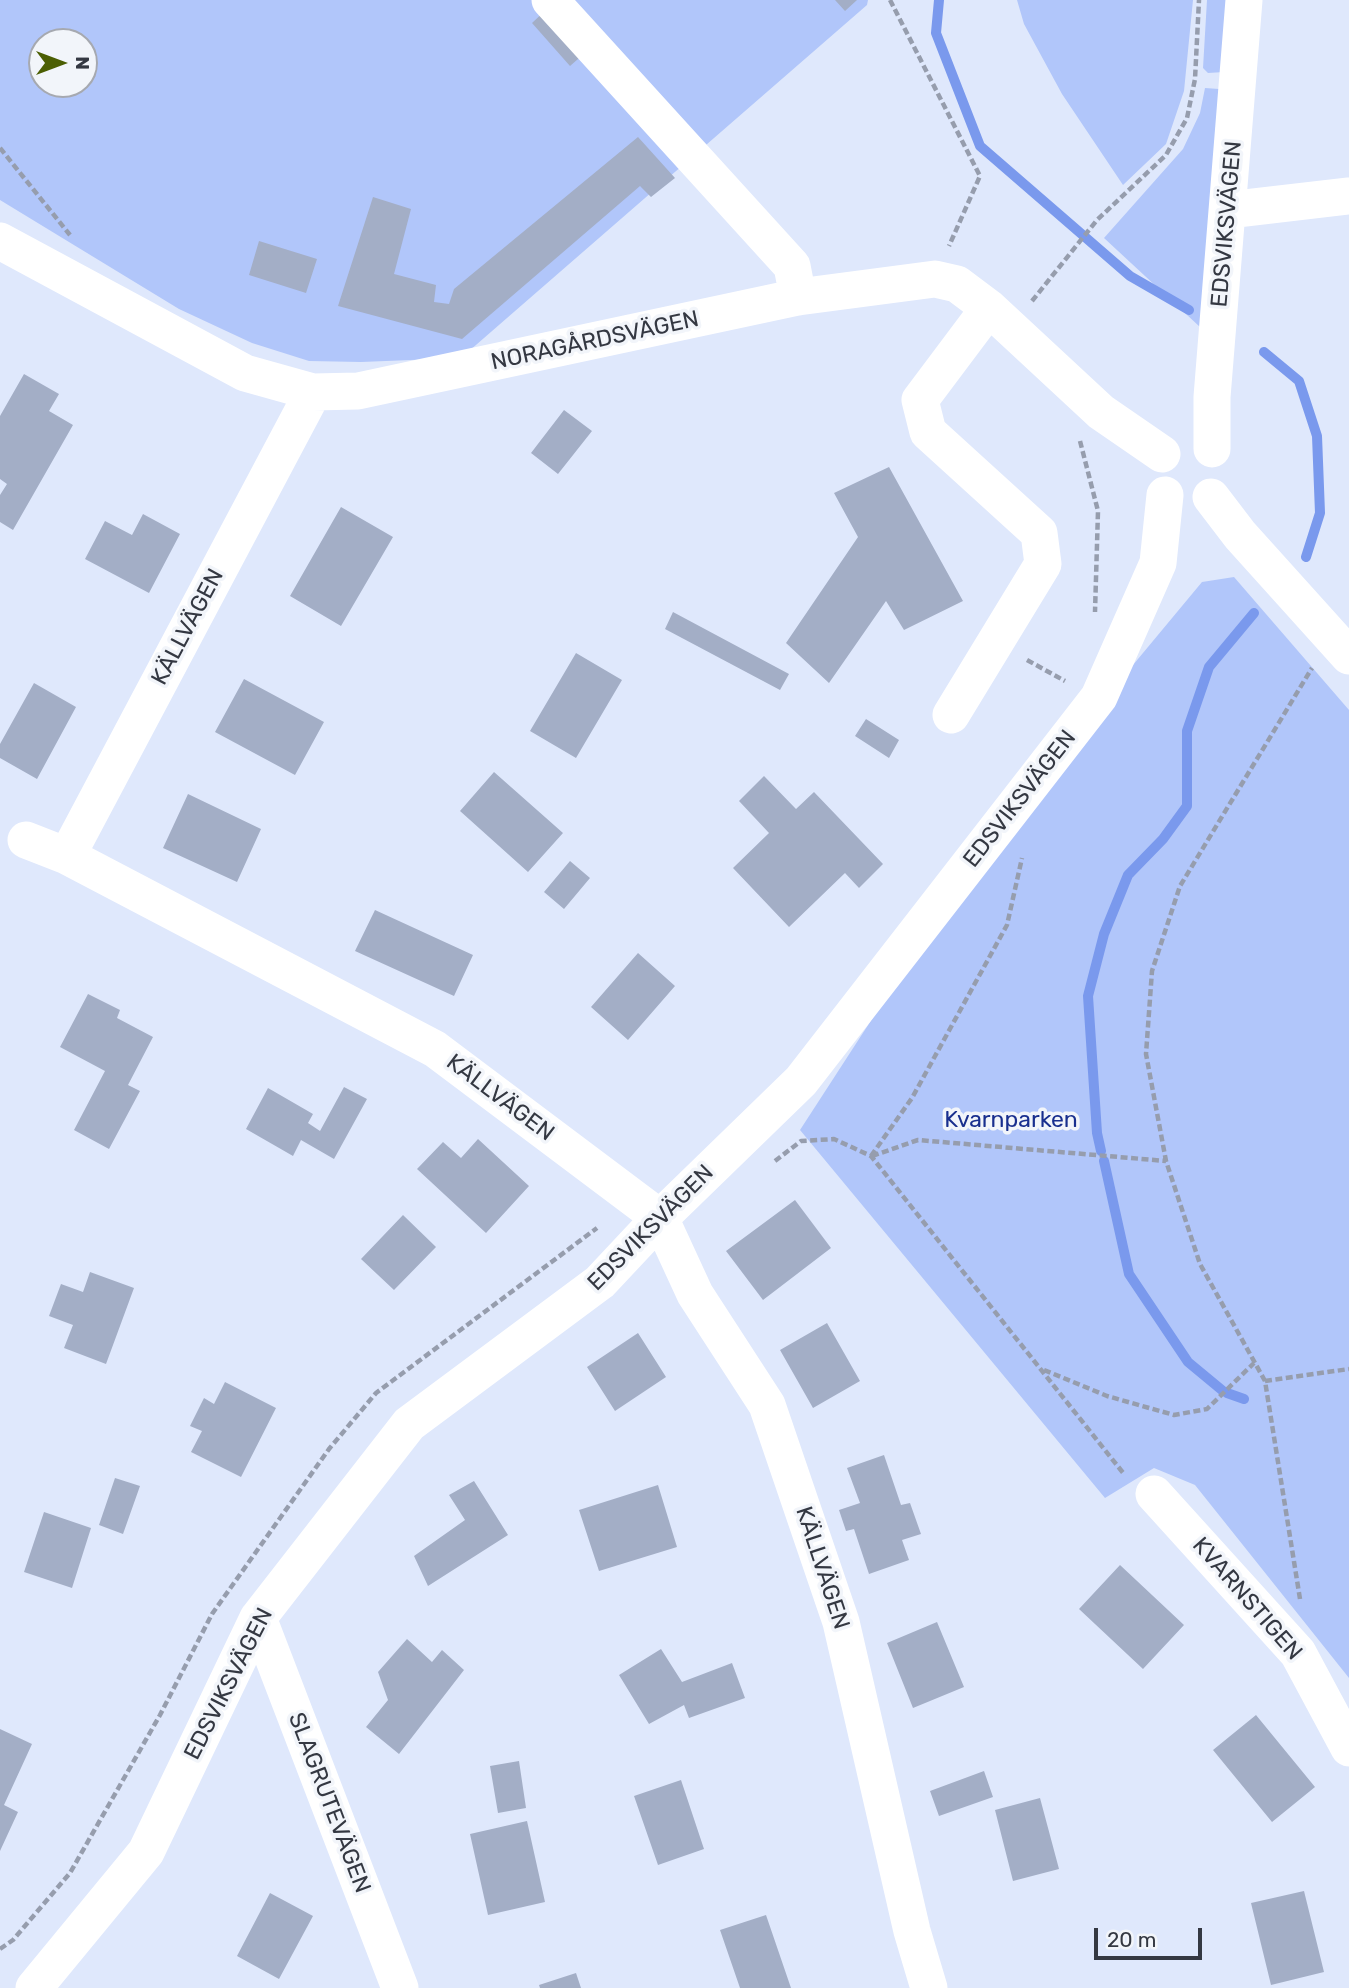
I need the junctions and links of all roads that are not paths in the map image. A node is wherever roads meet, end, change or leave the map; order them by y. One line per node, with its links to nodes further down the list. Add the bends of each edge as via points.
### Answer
1 (550, 0): 6 (street, via 792,266)
2 (1244, 0): 4 (street, EDSVIKSVÄGEN)
3 (1349, 196): 4 (street)
4 (1228, 210): 9 (street, EDSVIKSVÄGEN)
5 (0, 241): 8 (street, NORAGÅRDSVÄGEN, via 245,373)
6 (798, 297): 7 (street, NORAGÅRDSVÄGEN, via 935,279 957,284); 8 (street, NORAGÅRDSVÄGEN, via 358,391)
7 (989, 308): 10 (street, NORAGÅRDSVÄGEN, via 1101,412); 14 (street, via 920,400 928,432 1039,533 1044,564)
8 (313, 392): 16 (street, KÄLLVÄGEN)
9 (1212, 449): 10 (street, via 1187,440 1176,442); 12 (street, via 1222,469 1221,483)
10 (1162, 454): 11 (street, via 1157,480)
11 (1165, 495): 12 (street, via 1186,505); 17 (street, EDSVIKSVÄGEN, via 1158,563 1099,697 801,1081)
12 (1211, 497): 13 (street)
13 (1341, 645)
14 (951, 715)
15 (26, 840): 16 (street)
16 (67, 856): 17 (street, KÄLLVÄGEN, via 435,1049)
17 (660, 1218): 19 (street, EDSVIKSVÄGEN, via 600,1282 409,1424); 23 (street, KÄLLVÄGEN, via 695,1294 767,1405 841,1622)
18 (1154, 1494): 20 (street, KVARNSTIGEN, via 1298,1653)
19 (258, 1618): 21 (street, EDSVIKSVÄGEN, via 146,1852); 22 (street, SLAGRUTEVÄGEN)
20 (1349, 1748)
21 (34, 1988)
22 (400, 1988)
23 (929, 1988)

